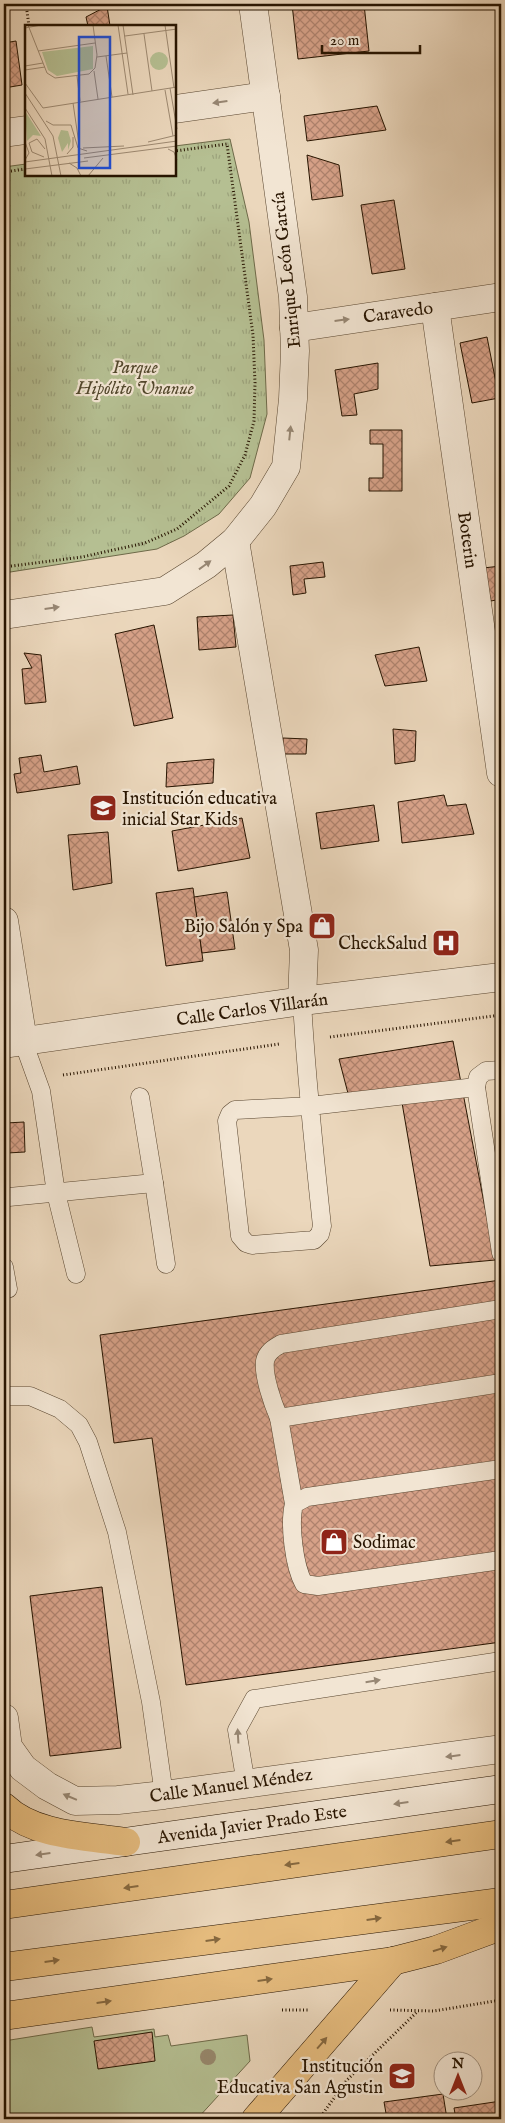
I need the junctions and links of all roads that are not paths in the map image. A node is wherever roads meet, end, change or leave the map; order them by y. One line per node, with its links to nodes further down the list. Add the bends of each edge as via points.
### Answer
1 (253, 4): 2 (street, Enrique León García)
2 (266, 96): 3 (street, one-way to 3); 8 (street, Enrique León García)
3 (176, 109)
4 (25, 130): 5 (street)
5 (4, 133)
6 (501, 297): 7 (street, Caravedo)
7 (435, 308): 8 (street, Caravedo, one-way to 7); 11 (street, Boterin)
8 (294, 328): 9 (street, Enrique León García, one-way to 8, via 263,506 286,467 293,399)
9 (236, 541): 10 (street, Enrique León García, one-way to 9, via 165,591); 14 (street, via 304,950)
10 (4, 615)
11 (501, 773)
12 (4, 921): 15 (street)
13 (501, 977): 14 (street, Calle Carlos Villarán)
14 (302, 1002): 15 (street, Calle Carlos Villarán); 19 (lane)
15 (13, 1042): 21 (lane, via 37,1078 41,1091)
16 (501, 1070): 17 (lane, via 486,1071 478,1077)
17 (476, 1087): 19 (lane); 23 (lane)
18 (140, 1097): 20 (lane)
19 (310, 1106): 19 (lane, via 236,1110 230,1114 227,1121 240,1236 246,1243 314,1240 320,1234 322,1226)
20 (154, 1183): 21 (lane); 24 (lane)
21 (56, 1193): 22 (lane, via 9,1196); 26 (lane)
22 (4, 1200)
23 (501, 1253)
24 (166, 1264)
25 (4, 1267): 27 (lane)
26 (76, 1274)
27 (8, 1289)
28 (501, 1309): 31 (lane, via 281,1344 272,1349 265,1361 270,1395)
29 (501, 1384): 31 (lane)
30 (4, 1396): 40 (lane, via 30,1396 60,1410 79,1425 88,1442 117,1532 151,1702)
31 (279, 1418): 33 (lane)
32 (501, 1469): 33 (lane, via 307,1497)
33 (294, 1504): 34 (lane, via 291,1516 298,1574 304,1584 318,1586)
34 (501, 1560)
35 (501, 1661): 38 (lane, one-way to 35, via 236,1730 254,1699)
36 (4, 1718): 40 (street, Calle Manuel Méndez, one-way to 36, via 75,1801 23,1768 8,1747)
37 (501, 1749): 38 (street, Calle Manuel Méndez, one-way to 38)
38 (246, 1784): 40 (street, Calle Manuel Méndez)
39 (501, 1789): 43 (street, Avenida Javier Prado Este, one-way to 43)
40 (164, 1795)
41 (4, 1806): 43 (highway, via 37,1826)
42 (501, 1834): 46 (highway, one-way to 46)
43 (126, 1842): 44 (street, Avenida Javier Prado Este, one-way to 44)
44 (4, 1859)
45 (501, 1902): 49 (highway, one-way to 45)
46 (4, 1905)
47 (501, 1926): 48 (highway, one-way to 47, via 436,1950)
48 (393, 1961): 50 (highway, one-way to 48); 51 (highway, one-way to 48)
49 (4, 1968)
50 (4, 2016)
51 (256, 2119)

